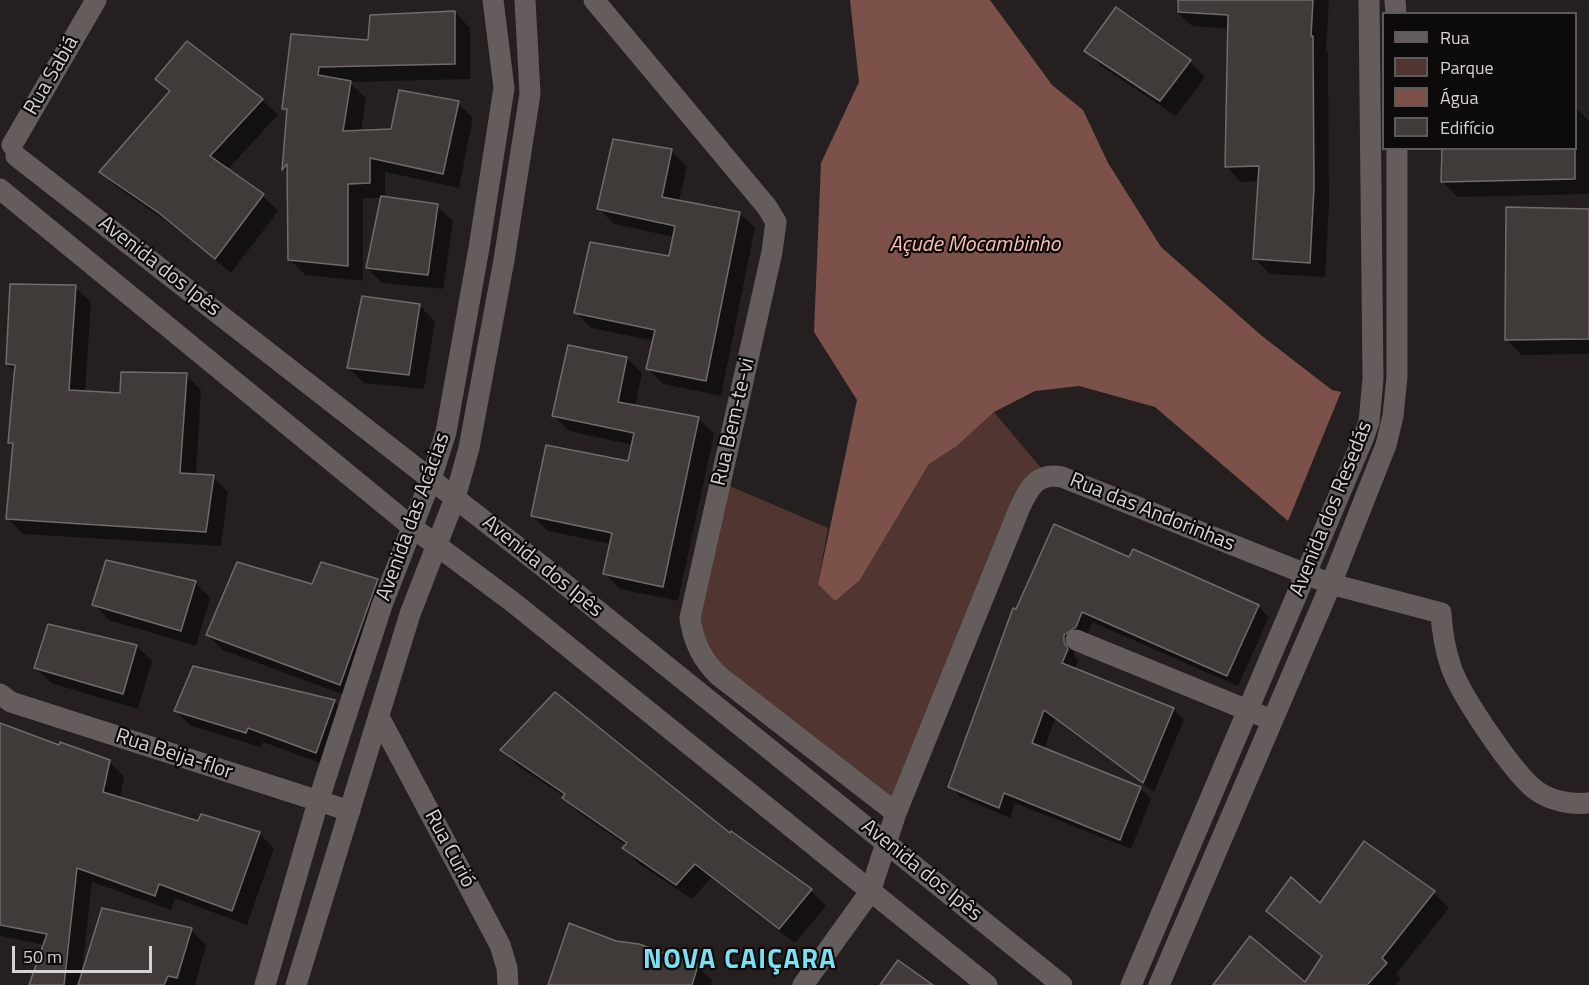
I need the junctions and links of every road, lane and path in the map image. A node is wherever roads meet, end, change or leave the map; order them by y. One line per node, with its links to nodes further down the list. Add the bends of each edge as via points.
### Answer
1 (96, 0): 6 (street, Rua Sabiá)
2 (494, 0): 10 (street, Avenida das Acácias, via 504,88 446,432)
3 (525, 0): 11 (street, Avenida das Acácias, via 530,94 469,448)
4 (594, 0): 24 (street, Rua Bem-te-vi, via 776,222 690,618 692,632 702,657 718,676)
5 (1369, 0): 14 (street, Avenida dos Resedás, via 1371,407 1364,439)
6 (9, 146): 8 (street, Rua Sabiá, via 13,171); 10 (street, Avenida dos Ipês)
7 (1397, 150): 15 (street, Avenida dos Resedás, via 1397,365 1393,416 1376,476)
8 (0, 182)
9 (0, 189): 12 (street, Avenida dos Ipês)
10 (431, 479): 11 (street, Avenida dos Ipês); 12 (street, Avenida das Acácias)
11 (455, 498): 13 (street, Avenida das Acácias); 25 (street, Avenida dos Ipês)
12 (412, 528): 13 (street, Avenida dos Ipês); 21 (street, Avenida das Acácias, via 382,605)
13 (437, 545): 19 (street, Avenida das Acácias, via 410,614); 26 (street, Avenida dos Ipês, via 764,802)
14 (1307, 574): 15 (street, Rua das Andorinhas); 18 (street, Avenida dos Resedás); 24 (street, Rua das Andorinhas, via 1062,477 1037,480 1020,507)
15 (1331, 584): 20 (street, Avenida dos Resedás); 22 (street, Rua das Andorinhas, via 1441,613 1443,642 1452,670 1485,727 1528,783 1549,798)
16 (1076, 640): 18 (street)
17 (0, 694): 21 (street, Rua Beija-flor, via 11,702)
18 (1249, 711): 20 (street); 33 (street, Avenida dos Resedás)
19 (379, 717): 23 (street, Avenida das Acácias); 29 (street, Rua Curió, via 500,945)
20 (1273, 720): 34 (street, Avenida dos Resedás)
21 (318, 802): 23 (street, Rua Beija-flor); 27 (street, Avenida das Acácias)
22 (1589, 803)
23 (350, 811): 28 (street, Avenida das Acácias)
24 (896, 813): 25 (street)
25 (887, 845): 26 (street); 32 (street, Avenida dos Ipês)
26 (870, 892): 30 (street); 31 (street, Avenida dos Ipês)
27 (265, 985)
28 (297, 985)
29 (508, 985)
30 (803, 985)
31 (987, 985)
32 (1062, 985)
33 (1131, 985)
34 (1159, 985)

